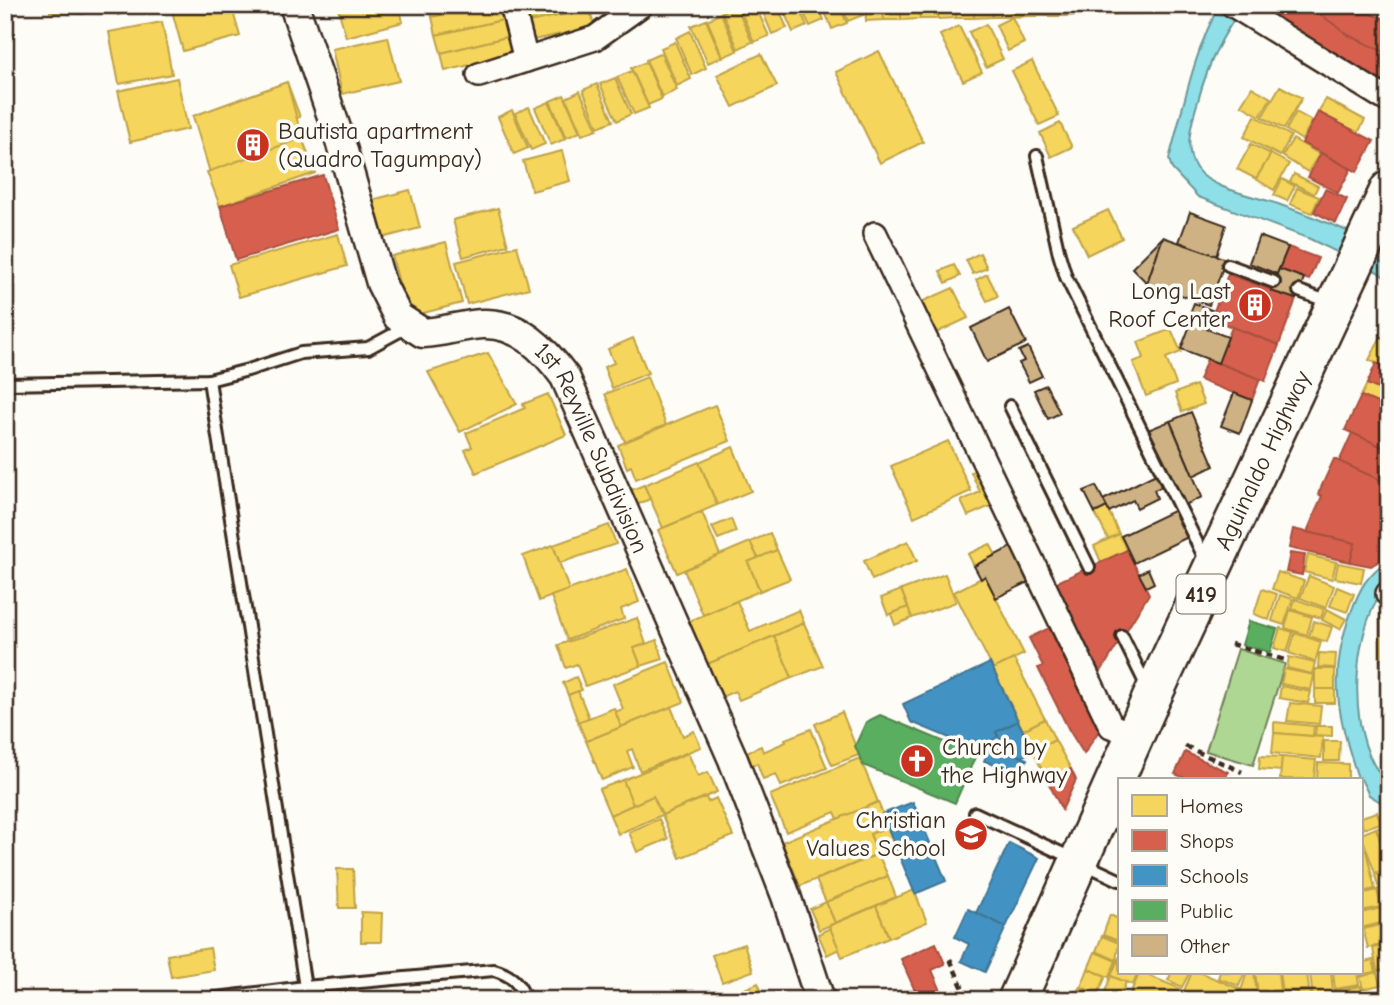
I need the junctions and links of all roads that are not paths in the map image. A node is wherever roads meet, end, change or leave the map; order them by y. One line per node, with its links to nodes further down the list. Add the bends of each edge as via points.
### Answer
1 (294, 5): 15 (street, via 339,136 381,283 398,317)
2 (512, 5): 5 (street)
3 (641, 5): 5 (street, via 596,38)
4 (1242, 10): 7 (street)
5 (526, 60): 6 (street)
6 (479, 75)
7 (1389, 101)
8 (1037, 156): 20 (lane, via 1066,277)
9 (1385, 209): 14 (highway, Aguinaldo Highway / 419)
10 (875, 233): 23 (street, via 1111,726)
11 (1228, 265): 12 (lane)
12 (1274, 282)
13 (1299, 291): 14 (lane)
14 (1335, 305): 20 (highway, Aguinaldo Highway / 419)
15 (410, 326): 16 (lane, via 368,348 301,353); 30 (street, 1st Reyville Subdivision, via 423,333 483,324 502,326 547,353 565,377 732,757)
16 (209, 380): 17 (lane); 27 (lane)
17 (5, 384)
18 (1010, 406): 19 (lane)
19 (1089, 568)
20 (1211, 572): 22 (highway, Aguinaldo Highway / 419)
21 (1122, 636): 22 (lane)
22 (1152, 697): 23 (highway, Aguinaldo Highway / 419)
23 (1136, 735): 25 (highway, Aguinaldo Highway / 419)
24 (975, 813): 25 (lane)
25 (1081, 861): 26 (lane); 31 (highway, Aguinaldo Highway / 419)
26 (1118, 880)
27 (305, 987): 28 (lane); 29 (lane, via 494,971 514,978)
28 (201, 1000)
29 (526, 1000)
30 (820, 1000)
31 (1017, 1000)

